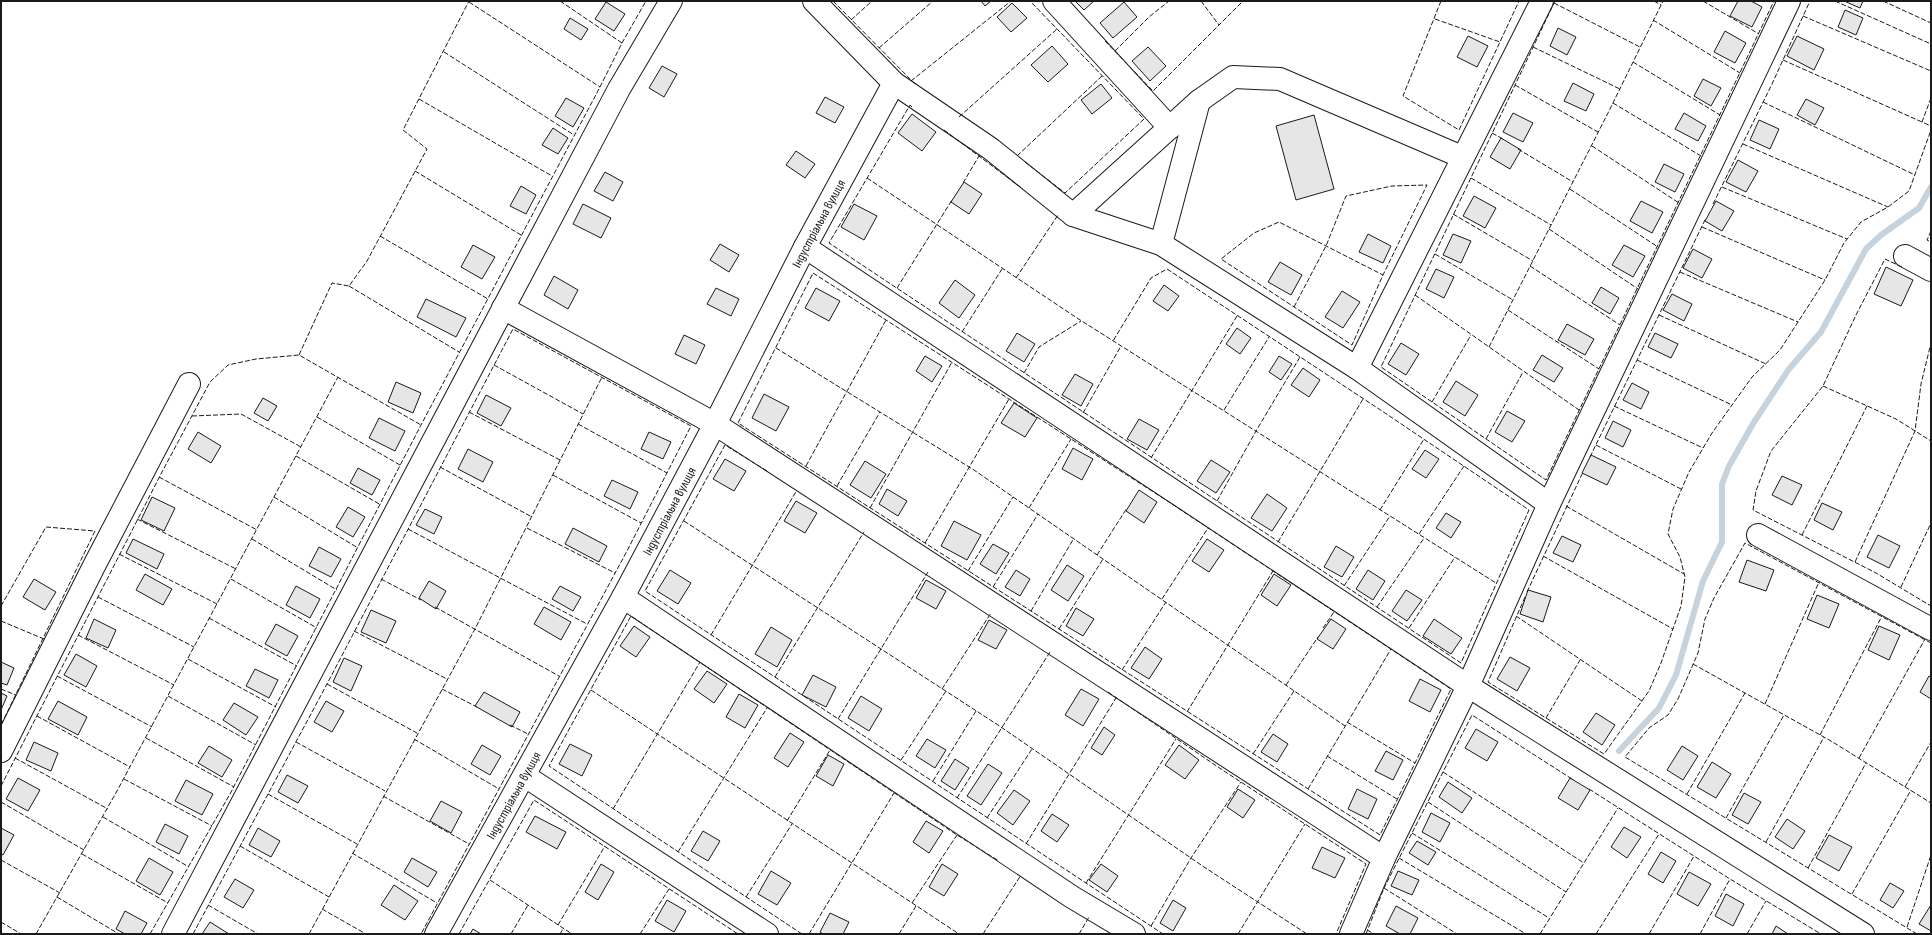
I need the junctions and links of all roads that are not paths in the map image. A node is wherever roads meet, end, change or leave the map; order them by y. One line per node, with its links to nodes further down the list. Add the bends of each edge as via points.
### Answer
1 (671, 1): 15 (street, via 619,89)
2 (814, 1): 6 (street)
3 (1054, 1): 8 (street)
4 (1542, 1): 9 (street)
5 (1789, 1): 19 (street)
6 (894, 83): 10 (street, via 991,149); 12 (street, Індустріальна вулиця)
7 (1199, 101): 8 (street); 9 (street, via 1233,77 1280,79); 11 (street)
8 (1170, 128): 10 (street)
9 (1462, 157): 16 (street)
10 (1074, 215): 11 (street)
11 (1161, 244): 16 (street)
12 (804, 247): 18 (street, Індустріальна вулиця); 23 (street)
13 (1905, 256): 14 (street)
14 (1931, 270)
15 (503, 308): 18 (street); 27 (street)
16 (1357, 368): 19 (street)
17 (188, 384): 24 (street)
18 (715, 424): 21 (street, Індустріальна вулиця); 26 (street)
19 (1549, 504): 23 (street)
20 (1758, 535): 22 (street)
21 (623, 597): 25 (street, Індустріальна вулиця); 30 (street, via 1072,897)
22 (1931, 629)
23 (1468, 686): 26 (street); 32 (street)
24 (1, 751)
25 (525, 776): 28 (street, Індустріальна вулиця); 29 (street)
26 (1384, 858): 31 (street)
27 (173, 934)
28 (436, 934)
29 (767, 934)
30 (1134, 934)
31 (1351, 934)
32 (1863, 934)

